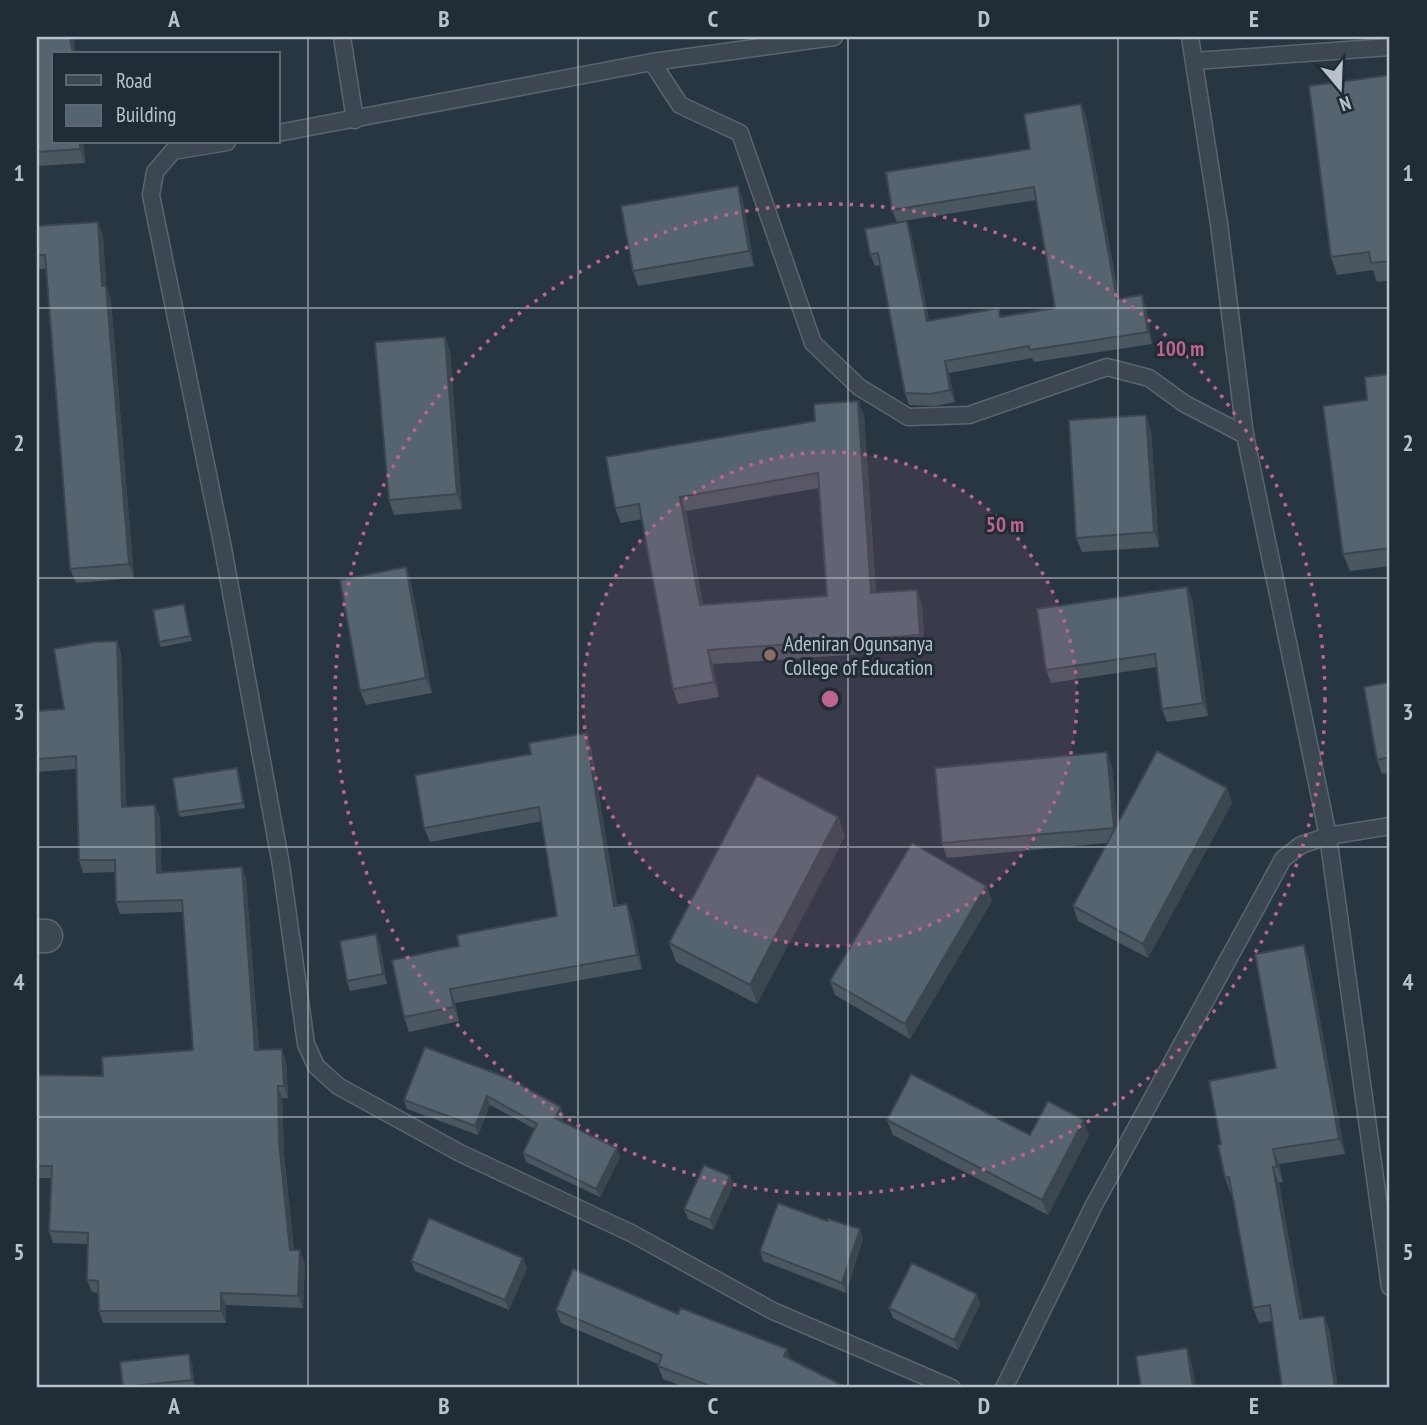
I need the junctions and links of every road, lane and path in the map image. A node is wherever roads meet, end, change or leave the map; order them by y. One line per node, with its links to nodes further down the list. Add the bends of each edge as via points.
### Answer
1 (342, 37): 7 (lane)
2 (834, 37): 6 (lane)
3 (1190, 37): 5 (lane)
4 (1390, 47): 5 (lane)
5 (1194, 61): 10 (lane)
6 (652, 62): 7 (lane); 10 (lane, via 680,105 740,133 813,343 859,387 908,417 969,415 1107,367 1149,378 1185,404)
7 (355, 120): 8 (lane)
8 (280, 133)
9 (215, 144): 14 (lane, via 173,151 155,172 152,195 281,864 306,1044 316,1066 338,1086 460,1153 631,1234 773,1311)
10 (1245, 436): 12 (lane)
11 (1390, 826): 12 (lane)
12 (1328, 836): 13 (lane); 15 (lane, via 1301,845 1283,859 1094,1205)
13 (1390, 1287)
14 (952, 1388)
15 (1004, 1388)

